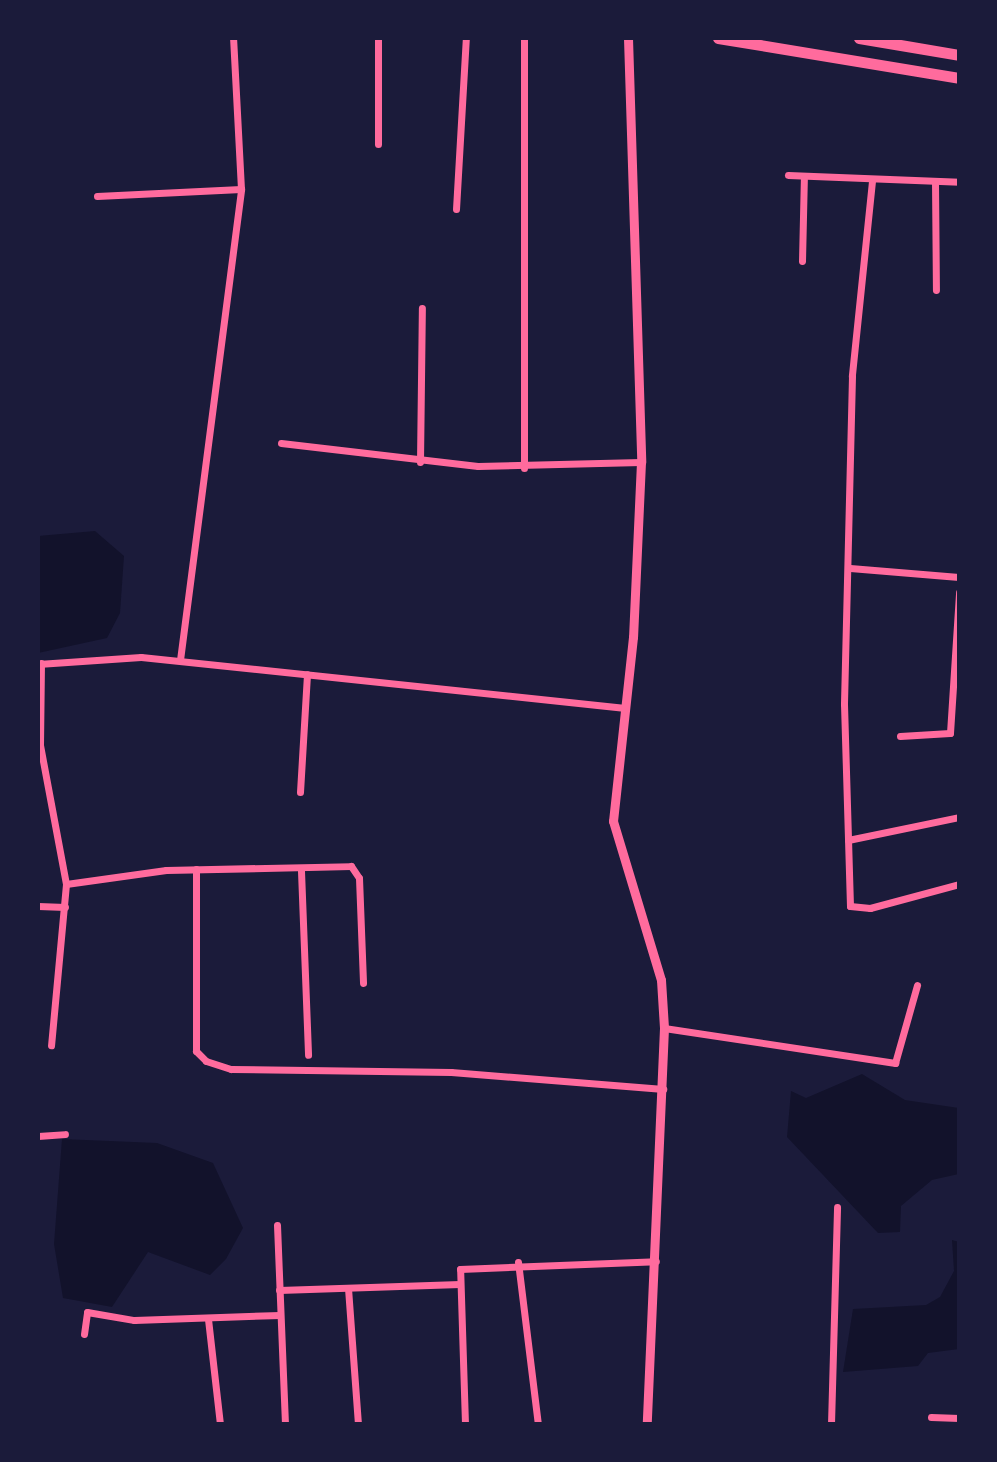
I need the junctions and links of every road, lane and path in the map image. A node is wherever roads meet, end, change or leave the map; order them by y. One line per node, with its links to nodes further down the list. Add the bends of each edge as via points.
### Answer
1 (233, 38): 16 (street)
2 (378, 38): 10 (street)
3 (466, 38): 18 (street)
4 (524, 38): 25 (street)
5 (628, 38): 24 (street)
6 (718, 38): 9 (main road)
7 (859, 38): 8 (main road)
8 (959, 55)
9 (959, 78)
10 (378, 144)
11 (788, 175): 12 (street)
12 (804, 176): 13 (street); 19 (street)
13 (872, 181): 14 (street); 26 (street, via 852,376)
14 (935, 182): 15 (street); 20 (street)
15 (959, 182)
16 (241, 189): 17 (street); 29 (street)
17 (97, 196)
18 (456, 209)
19 (802, 261)
20 (936, 290)
21 (422, 308): 23 (street)
22 (281, 443): 23 (street)
23 (420, 462): 25 (street)
24 (641, 462): 25 (street); 32 (street)
25 (524, 468)
26 (850, 568): 27 (street); 37 (street)
27 (959, 577)
28 (959, 592): 33 (street)
29 (180, 660): 30 (street, via 110,656); 31 (street)
30 (40, 664): 40 (street, via 40,745)
31 (307, 674): 32 (street); 35 (street)
32 (625, 708): 46 (street, via 613,821 661,980)
33 (954, 732): 34 (street)
34 (900, 736)
35 (300, 792)
36 (959, 817): 37 (street)
37 (848, 840): 41 (street, via 854,909)
38 (196, 869): 39 (street); 40 (street); 49 (street, via 196,1051 206,1061 231,1069 451,1072)
39 (301, 871): 44 (street, via 357,869); 48 (street)
40 (66, 884): 43 (street)
41 (959, 884)
42 (38, 906): 43 (street)
43 (65, 907): 47 (street)
44 (363, 983)
45 (917, 985): 46 (street, via 895,1063)
46 (664, 1028): 49 (street)
47 (51, 1045)
48 (308, 1055)
49 (665, 1089): 54 (street)
50 (65, 1134): 51 (street)
51 (38, 1136)
52 (837, 1207): 70 (street)
53 (277, 1225): 58 (street)
54 (656, 1261): 55 (street); 69 (street)
55 (518, 1262): 56 (street, via 460,1269); 68 (street)
56 (460, 1284): 57 (street); 67 (street)
57 (348, 1288): 58 (street); 66 (street)
58 (279, 1290): 59 (street)
59 (280, 1315): 60 (street); 65 (street)
60 (208, 1319): 61 (street, via 87,1312); 64 (street)
61 (84, 1334)
62 (931, 1417): 63 (street)
63 (959, 1418)
64 (220, 1424)
65 (285, 1424)
66 (358, 1424)
67 (465, 1424)
68 (538, 1424)
69 (647, 1424)
70 (831, 1424)

